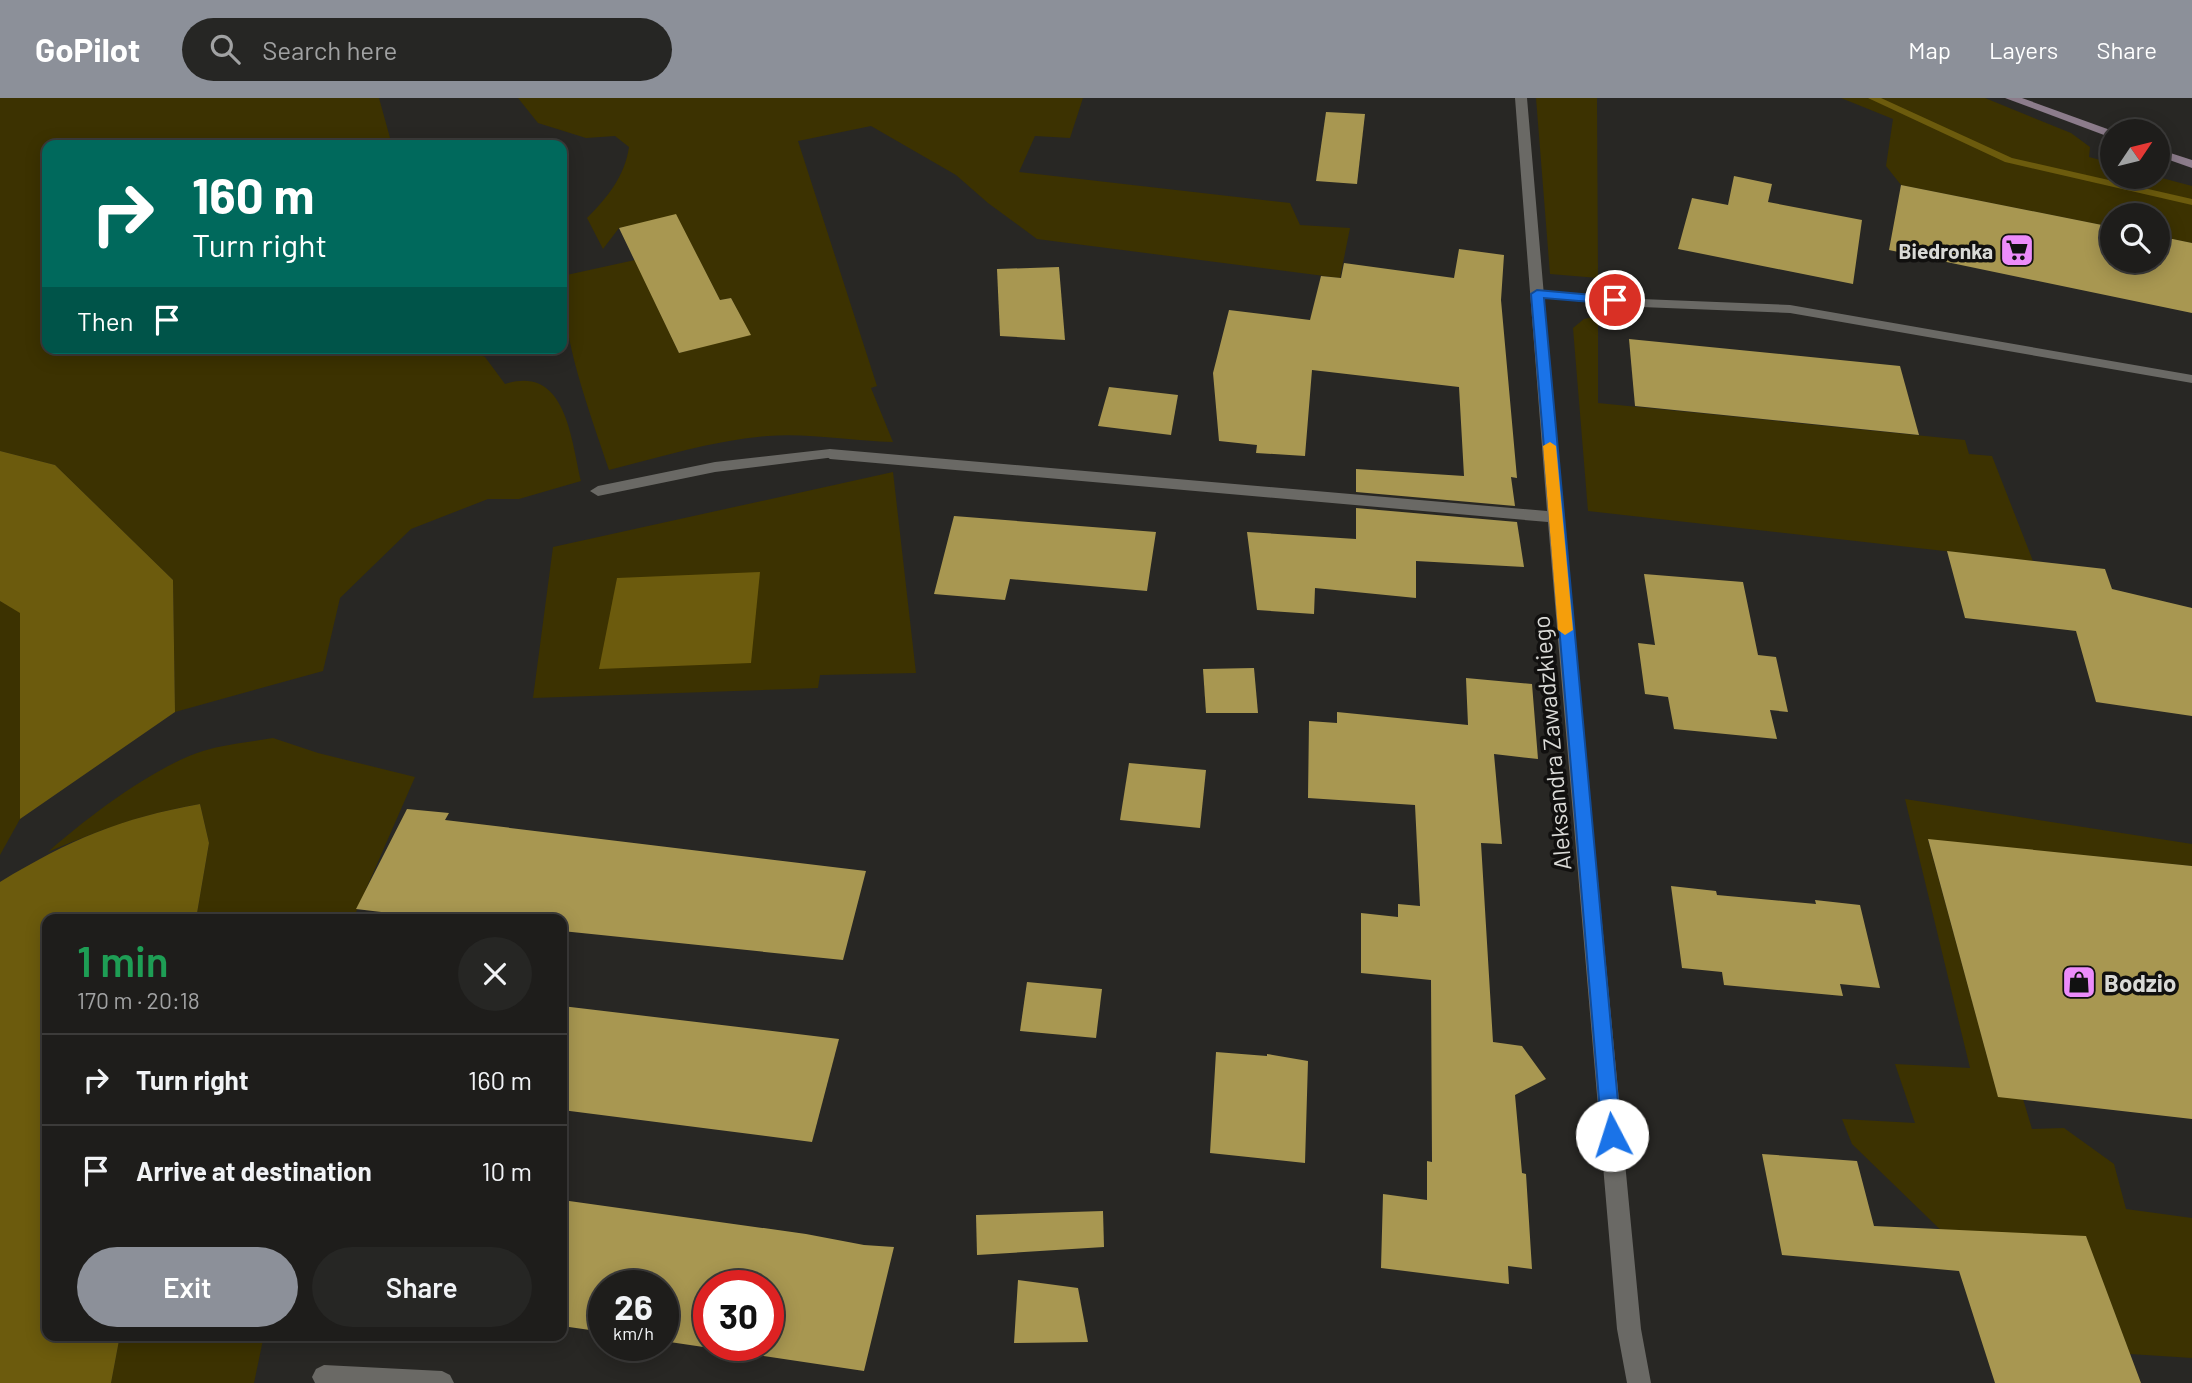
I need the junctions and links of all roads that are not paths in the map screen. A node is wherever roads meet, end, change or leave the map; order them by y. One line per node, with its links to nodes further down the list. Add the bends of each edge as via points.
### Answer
1 (1521, 98): 6 (street, Aleksandra Zawadzkiego)
2 (2011, 98): 3 (street)
3 (2100, 131)
4 (2170, 156): 5 (street)
5 (2192, 164)
6 (1537, 294): 7 (street, via 1790,309); 9 (street, Aleksandra Zawadzkiego)
7 (2192, 379)
8 (598, 491): 9 (street, via 715,467 830,454)
9 (1555, 517): 12 (street, Aleksandra Zawadzkiego, via 1629,1329)
10 (324, 1377): 11 (street)
11 (442, 1383)
12 (1639, 1383)

